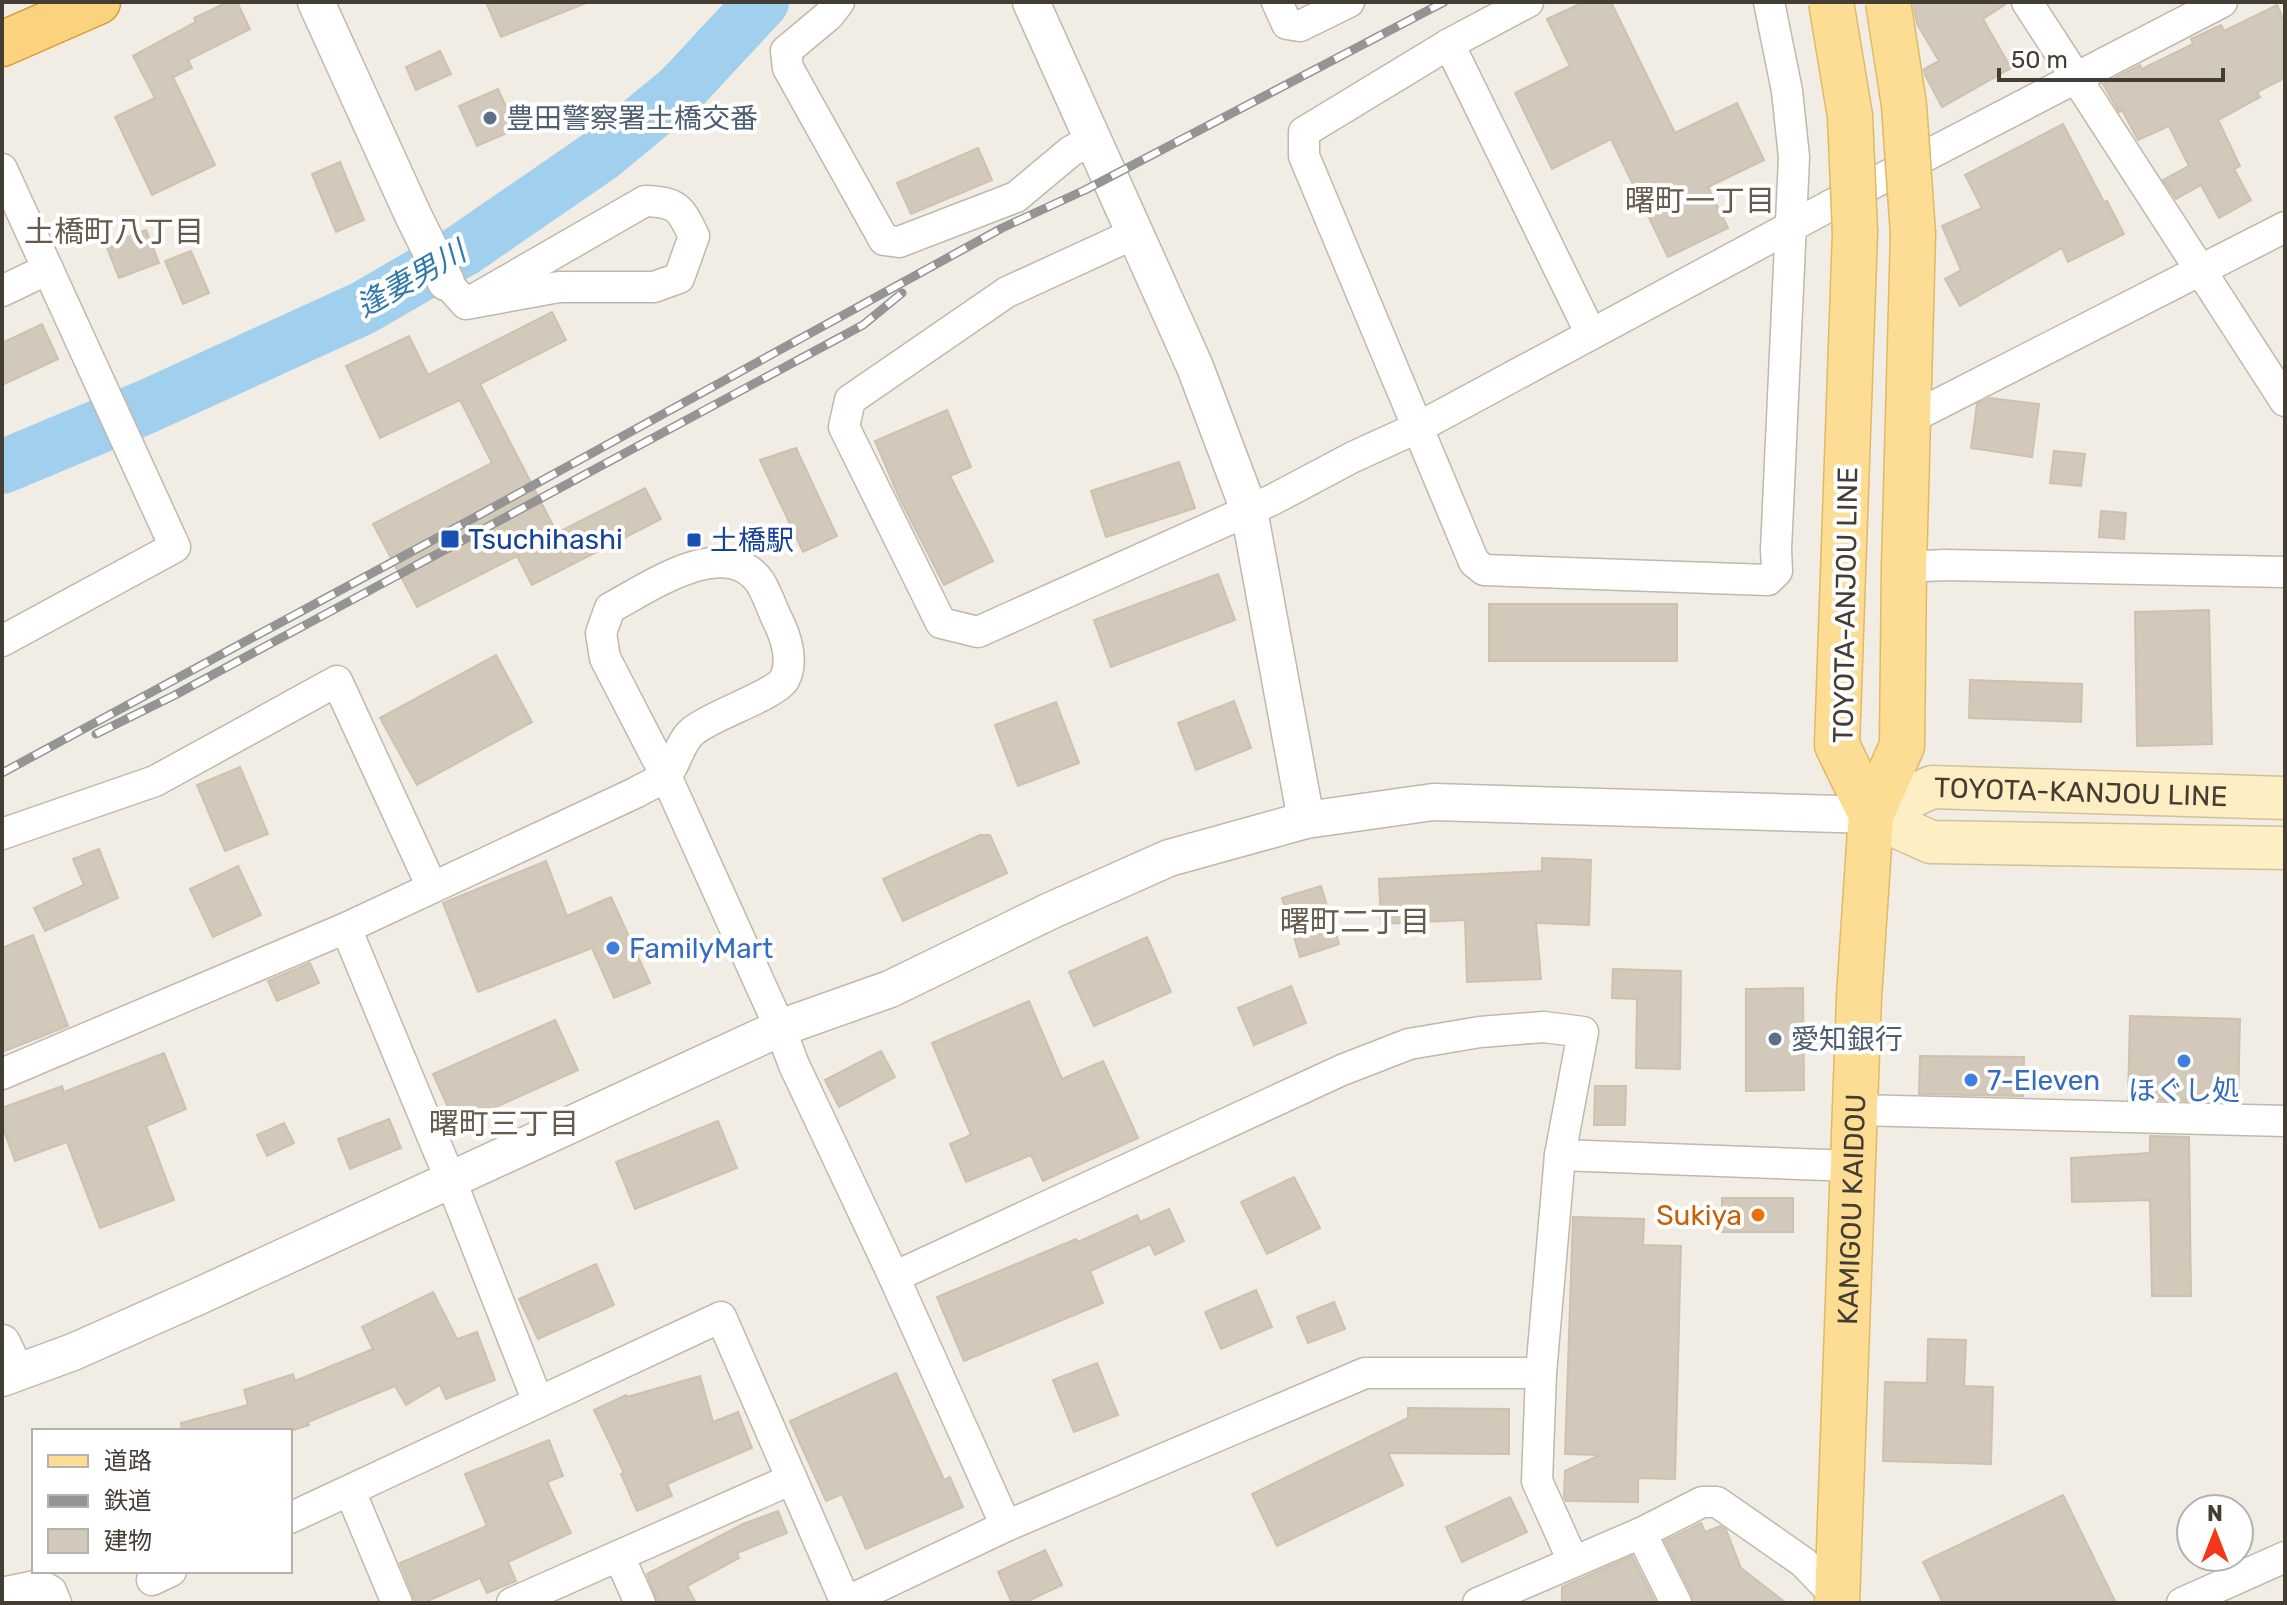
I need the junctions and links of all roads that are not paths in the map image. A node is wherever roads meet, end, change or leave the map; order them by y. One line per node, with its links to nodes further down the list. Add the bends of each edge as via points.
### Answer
1 (98, 2): 13 (highway)
2 (316, 2): 24 (street, via 413,215)
3 (839, 2): 16 (street, via 786,51 788,68 884,240 899,242 1016,197 1071,151)
4 (1031, 2): 16 (street)
5 (1277, 2): 6 (street, via 1287,24 1300,26)
6 (1349, 2)
7 (1528, 2): 14 (street)
8 (1769, 2): 18 (street, via 1789,104 1794,157)
9 (1831, 2): 37 (main road, TOYOTA-ANJOU LINE, bridge, via 1850,116 1855,232 1837,745)
10 (1888, 2): 27 (main road, TOYOTA-ANJOU LINE, bridge, via 1904,105 1913,234)
11 (2027, 2): 15 (street)
12 (2222, 2): 15 (street)
13 (2, 44)
14 (1449, 44): 25 (street); 28 (street, via 1304,132 1304,156)
15 (2077, 78): 18 (street); 22 (street)
16 (1093, 140): 20 (street)
17 (2, 169): 21 (street)
18 (1791, 227): 25 (street); 28 (street, via 1777,571 1768,580 1484,570 1474,562)
19 (2285, 227): 22 (street)
20 (1136, 233): 29 (street, via 1195,367); 29 (street, via 1007,292 850,400 844,427 941,623 964,630 978,632)
21 (48, 269): 23 (street); 32 (street, via 175,547)
22 (2201, 270): 26 (street); 27 (street)
23 (2, 291)
24 (456, 293): 24 (street, via 645,201 668,201 683,214 694,236 679,278 654,287)
25 (1591, 334): 28 (street)
26 (2285, 401)
27 (1907, 420): 30 (main road, TOYOTA-ANJOU LINE)
28 (1419, 427): 29 (street)
29 (1249, 510): 38 (street)
30 (1904, 567): 31 (street); 37 (main road, TOYOTA-ANJOU LINE, via 1902,746)
31 (2285, 572)
32 (2, 641)
33 (630, 706): 34 (street, via 653,721); 34 (street, via 605,658 601,633 610,608 687,567 736,564 759,582 784,633 789,658 783,680 768,692); 35 (street)
34 (691, 732): 35 (street)
35 (666, 776): 41 (street); 43 (street)
36 (2285, 798): 37 (main road, TOYOTA-KANJOU LINE, via 1932,787)
37 (1871, 815): 38 (street, via 1433,802); 40 (main road, TOYOTA-KANJOU LINE, via 1931,842); 45 (main road, KAMIGOU KAIDOU)
38 (1306, 820): 43 (street, via 1169,858 890,989)
39 (2, 834): 41 (street, via 155,781 337,681)
40 (2285, 848)
41 (432, 887): 42 (street)
42 (346, 928): 44 (street); 49 (street)
43 (780, 1028): 49 (street); 50 (street)
44 (2, 1074)
45 (1856, 1110): 46 (street); 48 (main road, KAMIGOU KAIDOU)
46 (2285, 1121)
47 (1560, 1155): 48 (street); 50 (street, via 1583,1032 1544,1027 1409,1044); 52 (street)
48 (1853, 1166): 64 (main road, KAMIGOU KAIDOU)
49 (451, 1181): 51 (street, via 73,1352); 53 (street)
50 (894, 1277): 57 (street)
51 (7, 1364)
52 (1541, 1373): 57 (street, via 1365,1373); 61 (street, via 1537,1481)
53 (538, 1402): 54 (street, via 721,1317); 55 (street)
54 (792, 1479): 59 (street); 69 (street)
55 (350, 1491): 56 (street); 66 (street)
56 (292, 1517)
57 (1006, 1526): 69 (street)
58 (1641, 1533): 61 (street); 64 (street, via 1702,1502 1717,1502 1803,1562); 70 (street)
59 (619, 1556): 67 (street); 68 (street)
60 (2285, 1557): 71 (street)
61 (1573, 1561): 63 (street)
62 (2, 1593): 65 (street, via 40,1585 51,1591)
63 (1494, 1600)
64 (1839, 1601)
65 (56, 1603)
66 (397, 1603)
67 (512, 1603)
68 (640, 1603)
69 (846, 1603)
70 (1676, 1603)
71 (2182, 1603)

